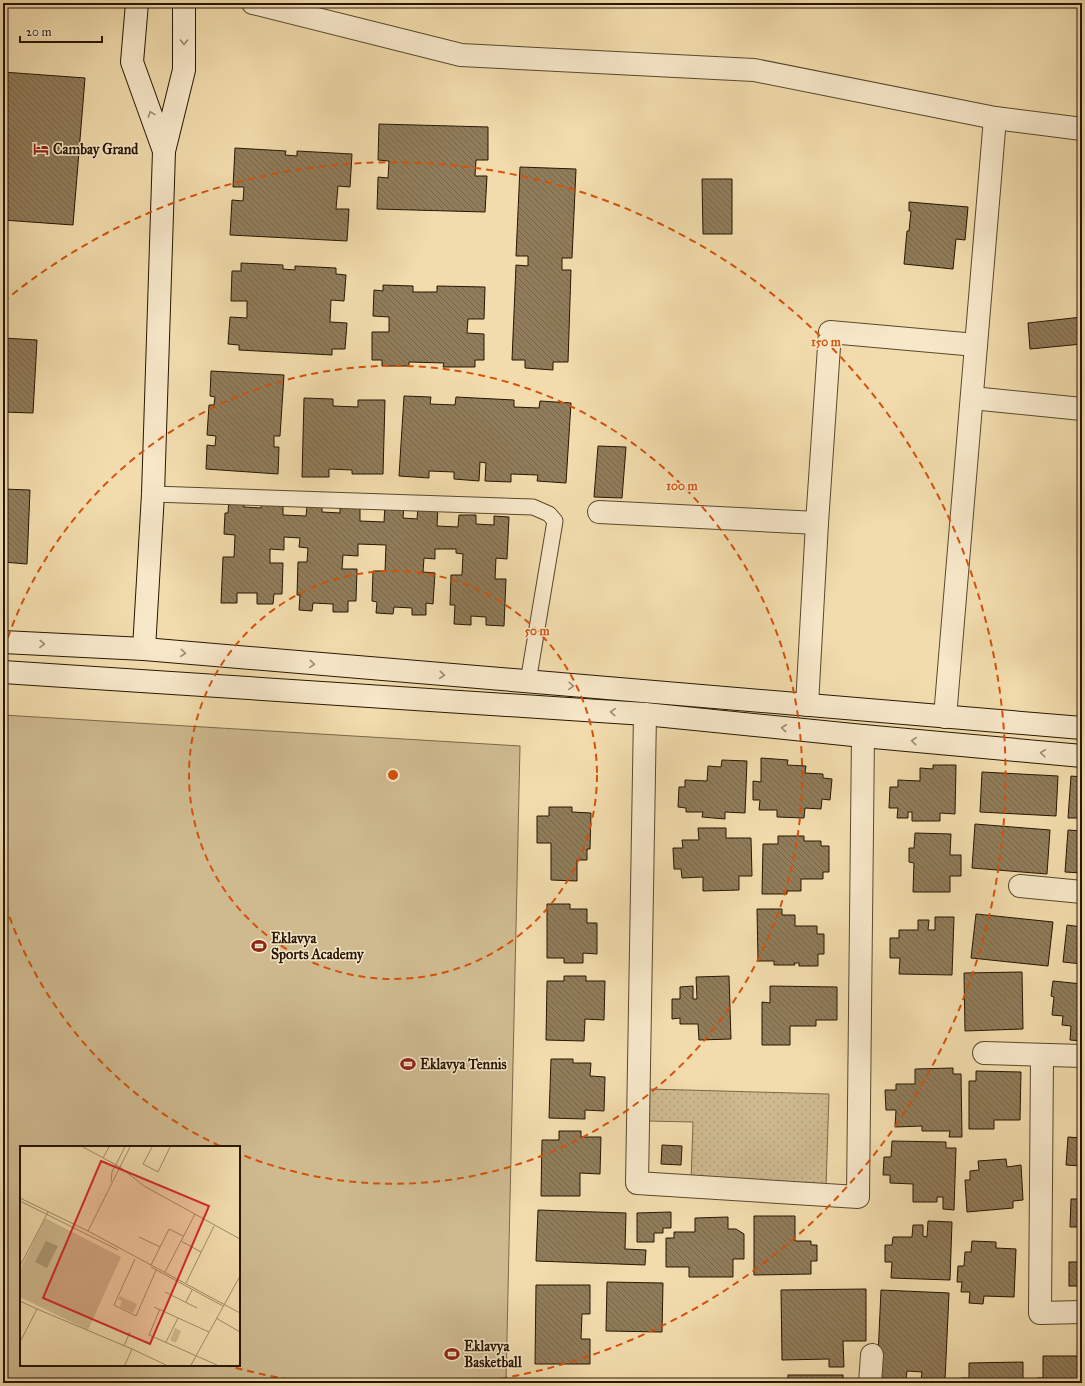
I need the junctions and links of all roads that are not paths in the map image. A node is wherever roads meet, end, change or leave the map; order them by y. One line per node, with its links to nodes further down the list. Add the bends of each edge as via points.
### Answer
1 (137, 3): 6 (street, one-way to 1, via 132,62)
2 (184, 3): 6 (street, one-way to 6, via 184,70)
3 (253, 3): 4 (street, via 461,55 754,70)
4 (995, 118): 5 (street); 7 (street)
5 (1082, 129)
6 (164, 151): 10 (street)
7 (976, 345): 8 (street); 12 (street, via 830,332)
8 (972, 398): 9 (street); 19 (street)
9 (1082, 409)
10 (153, 494): 14 (street); 16 (lane, via 533,507 549,514 555,521)
11 (599, 512): 12 (street)
12 (817, 523): 17 (street)
13 (3, 642): 14 (street, one-way to 14)
14 (144, 650): 16 (street, one-way to 16)
15 (3, 672): 18 (street, one-way to 15)
16 (528, 682): 17 (street, one-way to 17)
17 (807, 705): 19 (street)
18 (645, 714): 21 (street, one-way to 18); 21 (street, via 637,1183 858,1197)
19 (945, 717): 20 (street)
20 (1082, 728)
21 (864, 736): 22 (street, one-way to 21)
22 (1082, 756)
23 (1020, 886): 24 (street)
24 (1082, 892)
25 (984, 1053): 26 (street)
26 (1042, 1055): 27 (street); 28 (street, via 1040,1313)
27 (1082, 1056)
28 (1082, 1312)
29 (872, 1355): 30 (street)
30 (870, 1383)

